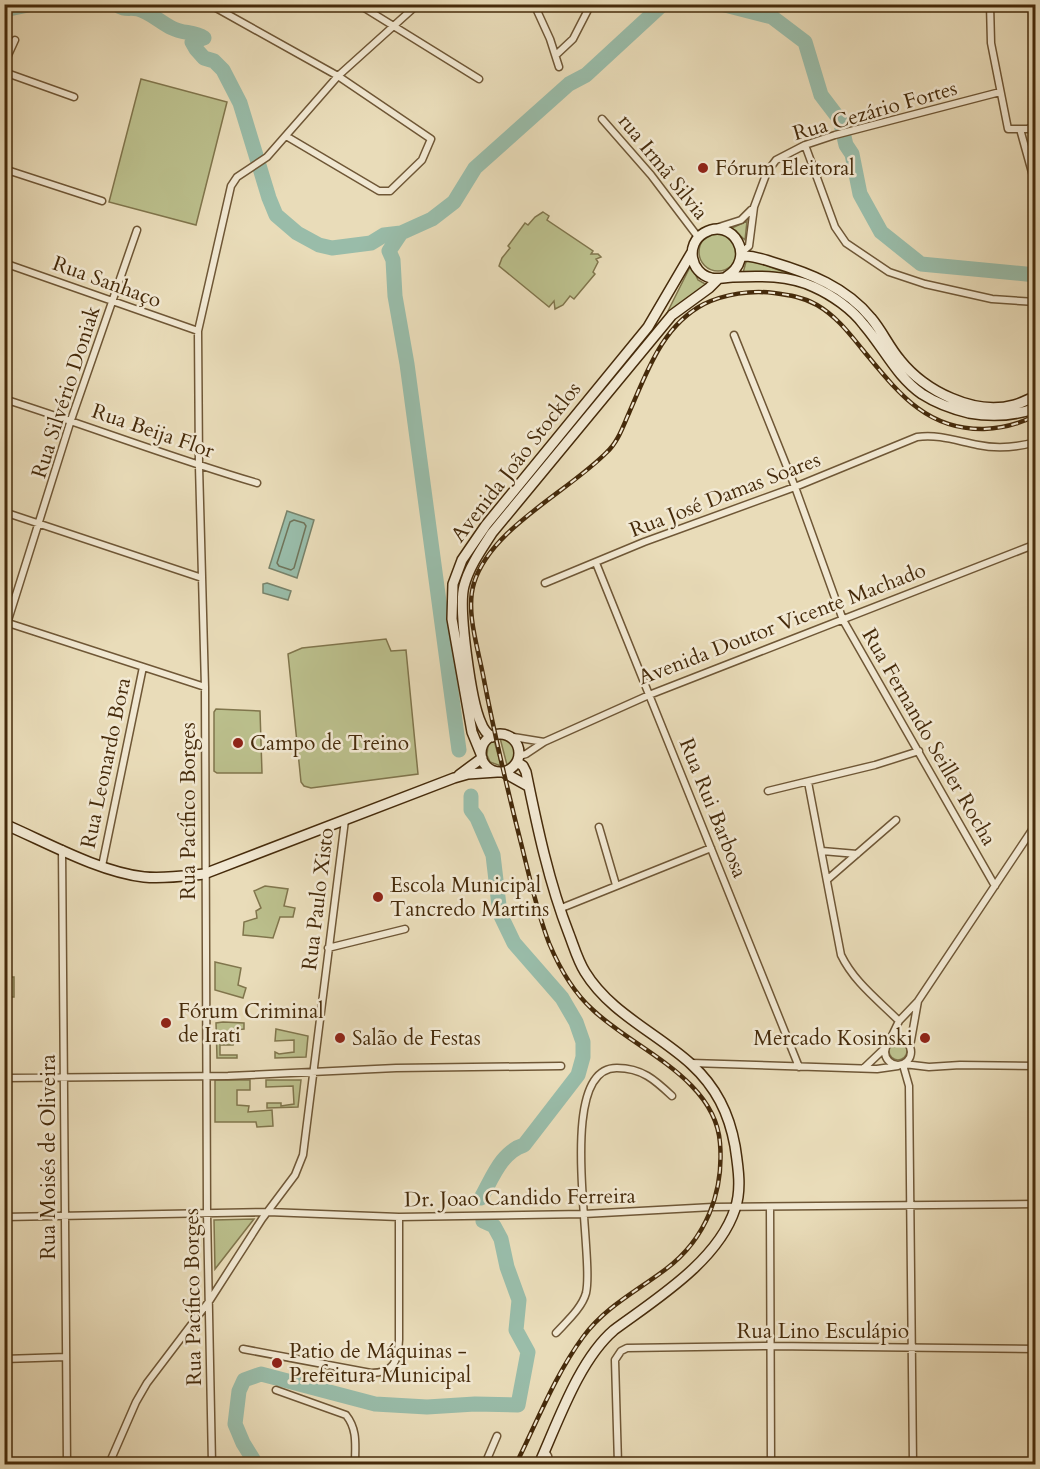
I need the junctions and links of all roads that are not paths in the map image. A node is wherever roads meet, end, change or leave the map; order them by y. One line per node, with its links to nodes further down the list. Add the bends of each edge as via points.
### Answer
1 (209, 4): 13 (street)
2 (358, 4): 7 (street)
3 (418, 4): 7 (street)
4 (534, 4): 9 (street)
5 (591, 4): 9 (street, via 573,39)
6 (990, 4): 15 (street, via 991,43)
7 (393, 26): 13 (street); 14 (street)
8 (15, 40): 10 (street)
9 (556, 55): 11 (street)
10 (4, 64)
11 (559, 66)
12 (4, 72): 16 (street)
13 (338, 76): 20 (street); 20 (street, via 431,139 422,160 390,191 379,190)
14 (479, 79)
15 (1000, 92): 19 (street, via 1008,129); 21 (street, Rua Cezário Fortes)
16 (74, 97)
17 (602, 118): 28 (street, rua Irmã Silvia)
18 (1035, 126): 19 (street)
19 (1020, 129): 23 (street)
20 (286, 136): 35 (street, Rua Pacífico Borges, via 231,186)
21 (805, 145): 25 (street, Rua Cezário Fortes, via 776,160 767,172); 34 (street, via 836,227 846,243 889,272 925,284 992,299)
22 (4, 169): 24 (street)
23 (1033, 176)
24 (102, 201)
25 (754, 207): 27 (street, via 741,220); 30 (street, Rua Cezário Fortes, via 749,246)
26 (137, 230): 33 (street, Rua Silvério Doniak)
27 (711, 230): 28 (main road); 30 (main road, via 721,229 735,237)
28 (698, 237): 29 (main road, Avenida João Stocklos)
29 (692, 252): 32 (main road, via 692,260 702,274); 61 (main road, Avenida João Stocklos, via 648,327 486,525 462,560 453,584 452,620 472,732)
30 (741, 255): 32 (main road, Avenida João Stocklos, via 738,267); 37 (main road, via 785,266 834,286 871,317 901,361 942,394 998,408)
31 (4, 263): 33 (street, Rua Sanhaço)
32 (722, 278): 39 (main road, via 788,278 828,295 864,324 908,381 938,403 996,416); 58 (main road, Avenida João Stocklos, via 672,315 492,534 473,563 463,588 462,619 477,713 484,730)
33 (113, 302): 35 (street, Rua Sanhaço); 40 (street, Rua Silvério Doniak)
34 (1035, 302)
35 (198, 332): 42 (street, Rua Pacífico Borges)
36 (734, 334): 44 (street, Rua Fernando Seiller Rocha)
37 (1035, 396)
38 (4, 399): 40 (street, Rua Beija Flor)
39 (1035, 408)
40 (71, 420): 42 (street, Rua Beija Flor); 46 (street, Rua Silvério Doniak)
41 (1035, 442): 44 (street, Rua José Damas Soares, via 993,447 933,435 917,437)
42 (199, 466): 43 (street, Rua Beija Flor); 49 (street, Rua Pacífico Borges)
43 (258, 483)
44 (795, 487): 48 (street, Rua José Damas Soares); 51 (street, Rua Fernando Seiller Rocha)
45 (4, 512): 46 (street)
46 (40, 524): 49 (street); 52 (street, Rua Silvério Doniak)
47 (1035, 544): 51 (street, Avenida Doutor Vicente Machado)
48 (596, 563): 50 (street, Rua José Damas Soares); 56 (street, Rua Rui Barbosa)
49 (202, 578): 55 (street, Rua Pacífico Borges)
50 (545, 583)
51 (843, 620): 56 (street, Avenida Doutor Vicente Machado); 60 (street, Rua Fernando Seiller Rocha)
52 (6, 622): 53 (street, Rua Silvério Doniak); 54 (street)
53 (4, 633)
54 (143, 667): 55 (street); 77 (street, Rua Leonardo Bora)
55 (205, 687): 78 (street, Rua Pacífico Borges)
56 (649, 695): 59 (street, Avenida Doutor Vicente Machado); 73 (street, Rua Rui Barbosa)
57 (507, 736): 58 (main road); 59 (street); 62 (main road, via 517,744)
58 (492, 737): 61 (main road, via 485,743)
59 (544, 742): 62 (street, Avenida Doutor Vicente Machado)
60 (919, 751): 65 (street); 81 (street, Rua Fernando Seiller Rocha)
61 (482, 756): 63 (main road, via 486,766); 64 (main road)
62 (518, 759): 63 (main road, via 514,767); 66 (main road)
63 (500, 772): 64 (main road); 66 (main road)
64 (454, 778): 68 (main road)
65 (808, 782): 67 (street); 75 (street)
66 (528, 786): 82 (main road)
67 (768, 791)
68 (345, 820): 78 (main road); 84 (street, Rua Paulo Xisto)
69 (896, 820): 76 (street)
70 (4, 824): 74 (main road)
71 (1035, 824): 81 (street)
72 (599, 827): 80 (street)
73 (711, 848): 80 (street); 94 (street, Rua Rui Barbosa)
74 (62, 849): 77 (main road); 100 (street, Rua Moisés de Oliveira)
75 (822, 851): 76 (street); 79 (street)
76 (857, 854): 79 (street)
77 (102, 866): 78 (main road, via 143,877)
78 (204, 874): 98 (street, Rua Pacífico Borges)
79 (828, 879): 86 (street, via 841,955 847,968)
80 (616, 885): 82 (street)
81 (995, 886): 85 (street)
82 (559, 909): 90 (main road, via 578,958 594,985 620,1011)
83 (405, 928): 84 (street)
84 (328, 948): 97 (street, Rua Paulo Xisto)
85 (918, 1001): 86 (street); 88 (street)
86 (899, 1021): 87 (street)
87 (887, 1046): 88 (street, via 899,1039); 91 (street, via 887,1060); 96 (street)
88 (910, 1046): 89 (street)
89 (911, 1055): 91 (street); 95 (street)
90 (690, 1063): 94 (street); 105 (main road, via 711,1086 727,1113 737,1157)
91 (902, 1065): 95 (street); 96 (street); 103 (street, via 909,1086)
92 (561, 1066): 97 (street)
93 (1035, 1066): 95 (street)
94 (799, 1067): 96 (street)
95 (929, 1067)
96 (864, 1068)
97 (312, 1073): 98 (street); 107 (street, Rua Paulo Xisto, via 303,1155 295,1175)
98 (206, 1076): 100 (street); 106 (street, Rua Pacífico Borges)
99 (4, 1078): 100 (street)
100 (64, 1078): 109 (street, Rua Moisés de Oliveira)
101 (672, 1096): 108 (street, via 638,1070 607,1068 597,1074 582,1110)
102 (1035, 1204): 103 (street, Dr. Joao Candido Ferreira)
103 (910, 1206): 104 (street, Dr. Joao Candido Ferreira); 115 (street)
104 (770, 1207): 105 (street, Dr. Joao Candido Ferreira); 114 (street)
105 (736, 1208): 108 (street, Dr. Joao Candido Ferreira); 122 (main road, via 729,1224 696,1267 603,1340 580,1374)
106 (207, 1212): 107 (street, Dr. Joao Candido Ferreira); 109 (street, Dr. Joao Candido Ferreira); 112 (street, Rua Pacífico Borges)
107 (268, 1212): 111 (street, Dr. Joao Candido Ferreira); 112 (street, Rua Paulo Xisto)
108 (584, 1214): 111 (street, Dr. Joao Candido Ferreira); 113 (street, via 586,1292)
109 (65, 1216): 110 (street, Dr. Joao Candido Ferreira); 118 (street, Rua Moisés de Oliveira)
110 (4, 1217)
111 (399, 1217): 116 (street, via 399,1340 397,1360 391,1368 371,1373)
112 (210, 1300): 124 (street, Rua Paulo Xisto, via 147,1383); 125 (street, Rua Pacífico Borges)
113 (556, 1334)
114 (770, 1346): 115 (street, Rua Lino Esculápio); 130 (street, Rua Lino Esculápio, via 621,1351 615,1360); 131 (street)
115 (912, 1348): 117 (street, Rua Lino Esculápio); 132 (street)
116 (243, 1349)
117 (1035, 1349)
118 (66, 1357): 119 (street); 123 (street, Rua Moisés de Oliveira)
119 (4, 1359)
120 (276, 1390): 126 (street, via 346,1415 355,1433)
121 (497, 1436): 127 (street)
122 (545, 1451): 128 (main road); 129 (street)
123 (66, 1464)
124 (110, 1464)
125 (212, 1464)
126 (355, 1464)
127 (485, 1464)
128 (539, 1464)
129 (550, 1464)
130 (618, 1464)
131 (771, 1464)
132 (913, 1464)

